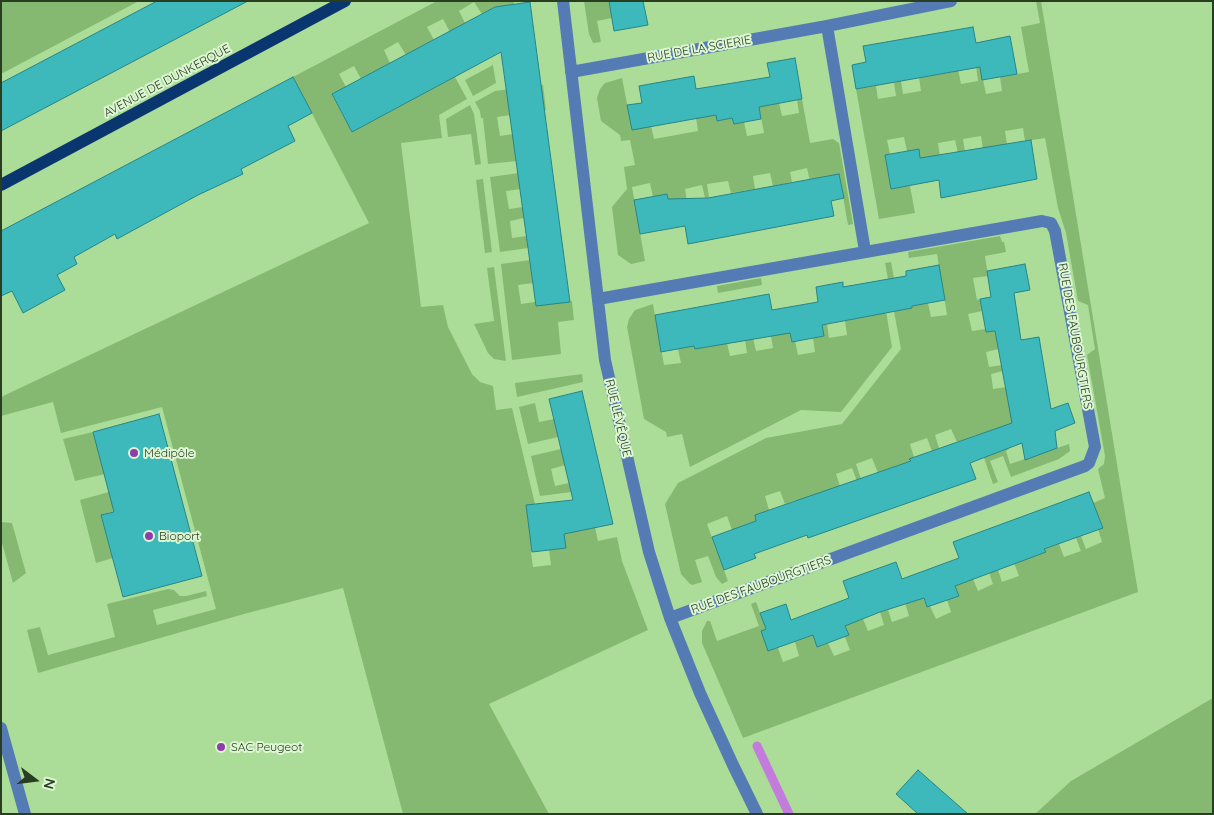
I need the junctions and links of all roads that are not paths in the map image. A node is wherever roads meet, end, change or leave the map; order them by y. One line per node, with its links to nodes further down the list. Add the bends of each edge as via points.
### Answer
1 (345, 1): 6 (main road, AVENUE DE DUNKERQUE)
2 (563, 1): 5 (street, RUE LÉVÊQUE)
3 (951, 1): 4 (street, RUE DE LA SCIERIE)
4 (827, 26): 5 (street, RUE DE LA SCIERIE); 7 (street)
5 (571, 72): 8 (street, RUE LÉVÊQUE)
6 (1, 185)
7 (866, 252): 8 (street, RUE DES FAUBOURGTIERS); 9 (street, RUE DES FAUBOURGTIERS, via 1042,221 1051,223 1056,231 1095,447 1092,458 1085,466)
8 (598, 299): 9 (street, RUE LÉVÊQUE, via 606,360 648,552)
9 (670, 618): 12 (street, RUE LÉVÊQUE, via 704,702)
10 (1, 728): 11 (street)
11 (25, 814)
12 (757, 814)

